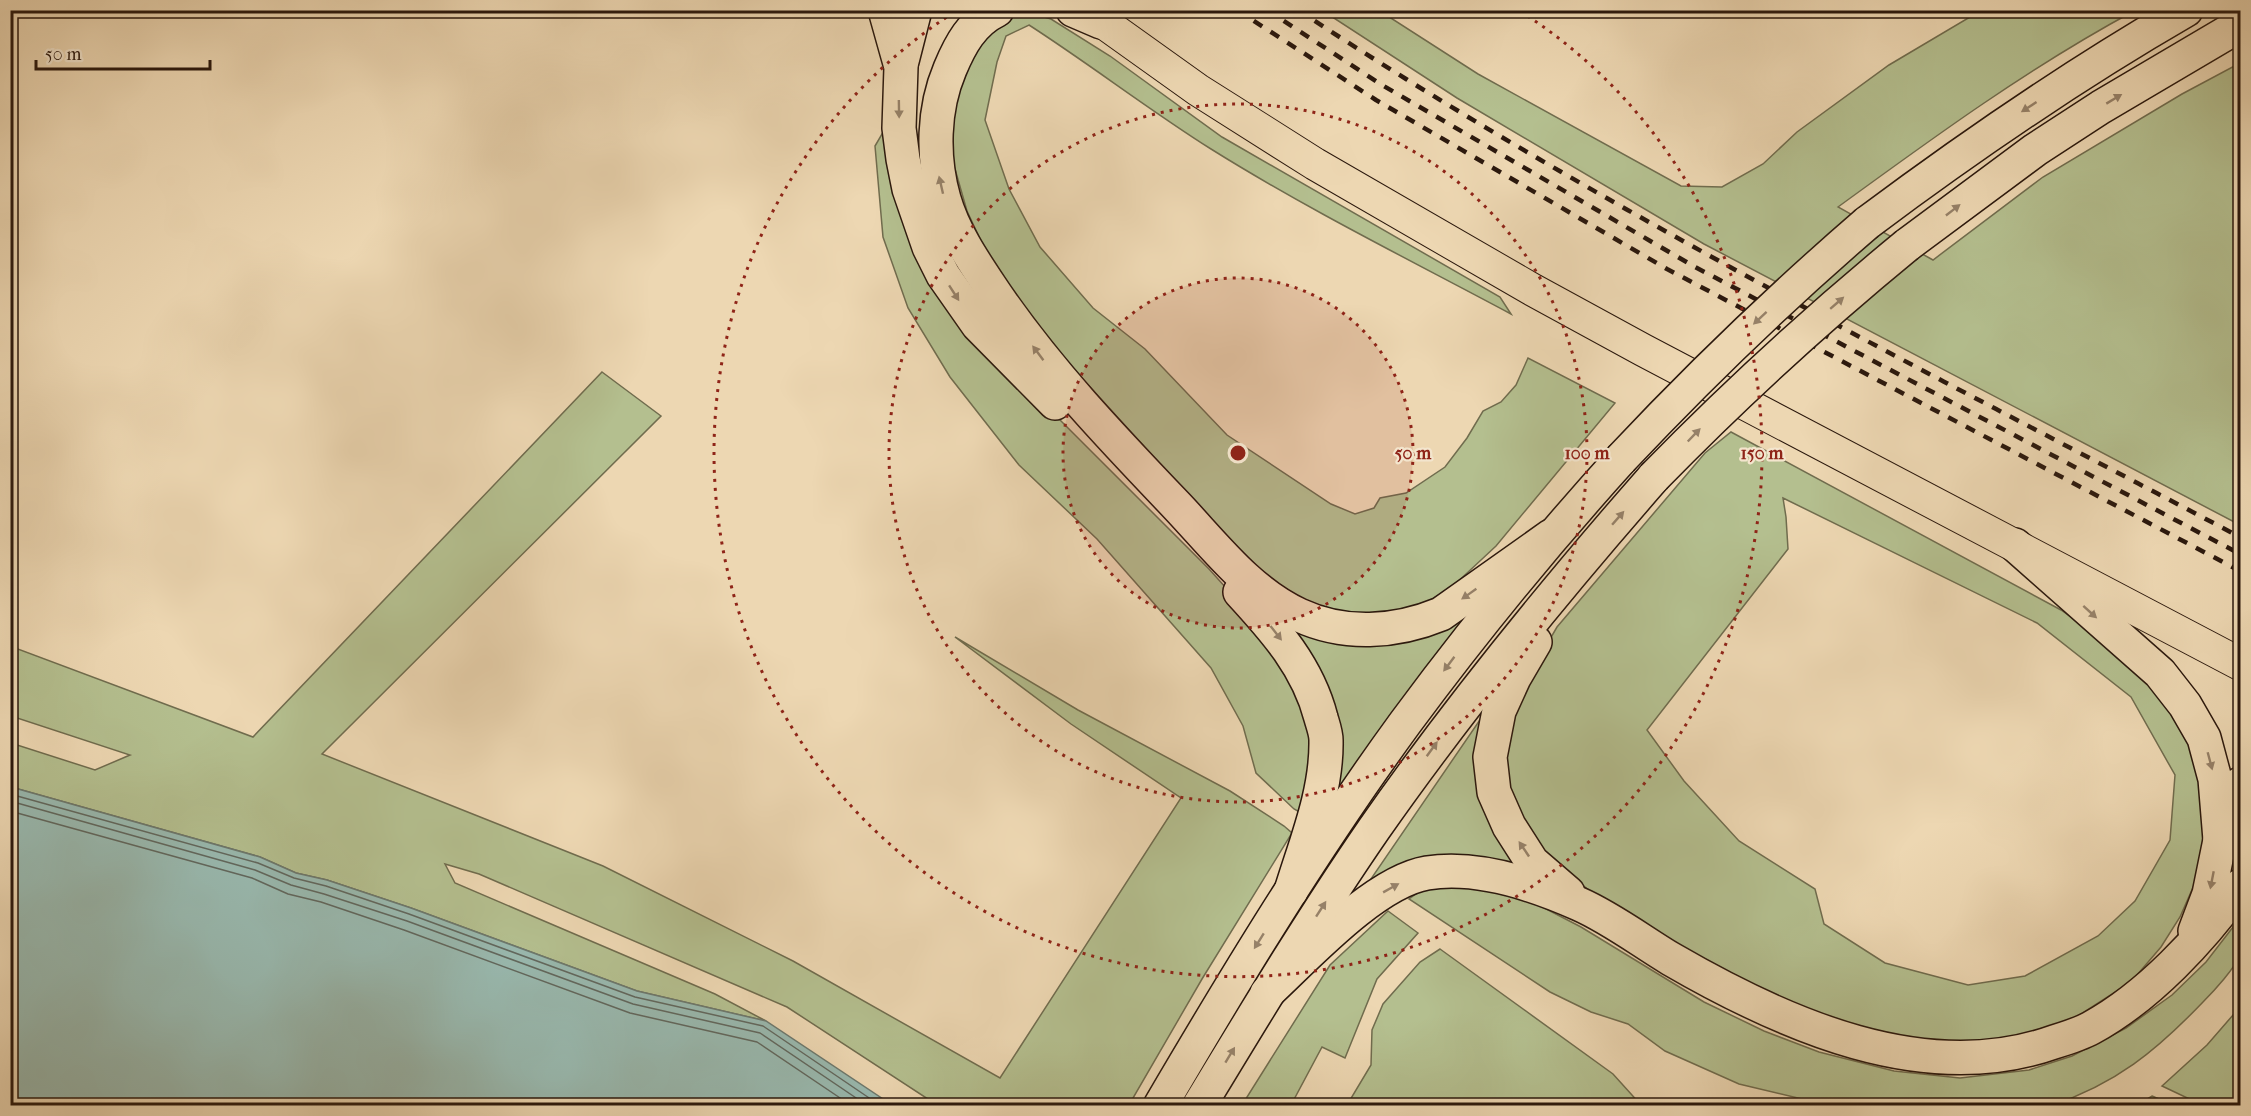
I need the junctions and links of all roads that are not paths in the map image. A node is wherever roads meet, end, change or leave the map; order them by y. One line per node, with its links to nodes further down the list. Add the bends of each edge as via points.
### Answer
1 (885, 10): 8 (highway)
2 (915, 10): 8 (highway)
3 (997, 10): 6 (highway)
4 (2186, 10): 9 (highway, one-way to 9, bridge, via 2004,123 1867,223 1715,361)
5 (1087, 14): 10 (main road, via 1295,152 1481,260 1643,350)
6 (974, 21): 9 (highway, one-way to 6, via 1440,614 1405,626 1368,630 1322,623 1279,605 1260,591 1089,414 1050,368 1013,320 953,222 940,184 936,127 946,77)
7 (2241, 25): 11 (highway, one-way to 7, bridge, via 1702,428 1802,334 1907,245 2082,119)
8 (901, 67): 16 (highway, one-way to 16, via 899,128 909,189 929,247 959,301 1270,625 1297,660 1315,696 1326,738 1324,772)
9 (1551, 536): 16 (highway, one-way to 16, via 1404,725)
10 (2015, 545): 12 (main road); 14 (highway, one-way to 14, via 2160,674 2185,705 2204,738 2215,779)
11 (1583, 558): 17 (highway, one-way to 11, via 1532,862 1509,826 1494,792 1490,757 1499,711 1514,678); 19 (highway, one-way to 11, via 1426,758)
12 (2241, 664)
13 (2241, 784): 14 (highway)
14 (2220, 840): 18 (highway, one-way to 18, via 2209,894)
15 (2241, 886): 18 (highway)
16 (1291, 891): 20 (highway, one-way to 20)
17 (1581, 905): 18 (highway, via 1736,994 1799,1022 1905,1053 1952,1058 2001,1056 2089,1030 2154,984); 19 (highway, one-way to 17, via 1364,904 1425,873 1462,871 1516,881)
18 (2189, 947)
19 (1267, 993): 21 (highway, one-way to 19)
20 (1160, 1106)
21 (1200, 1106)

